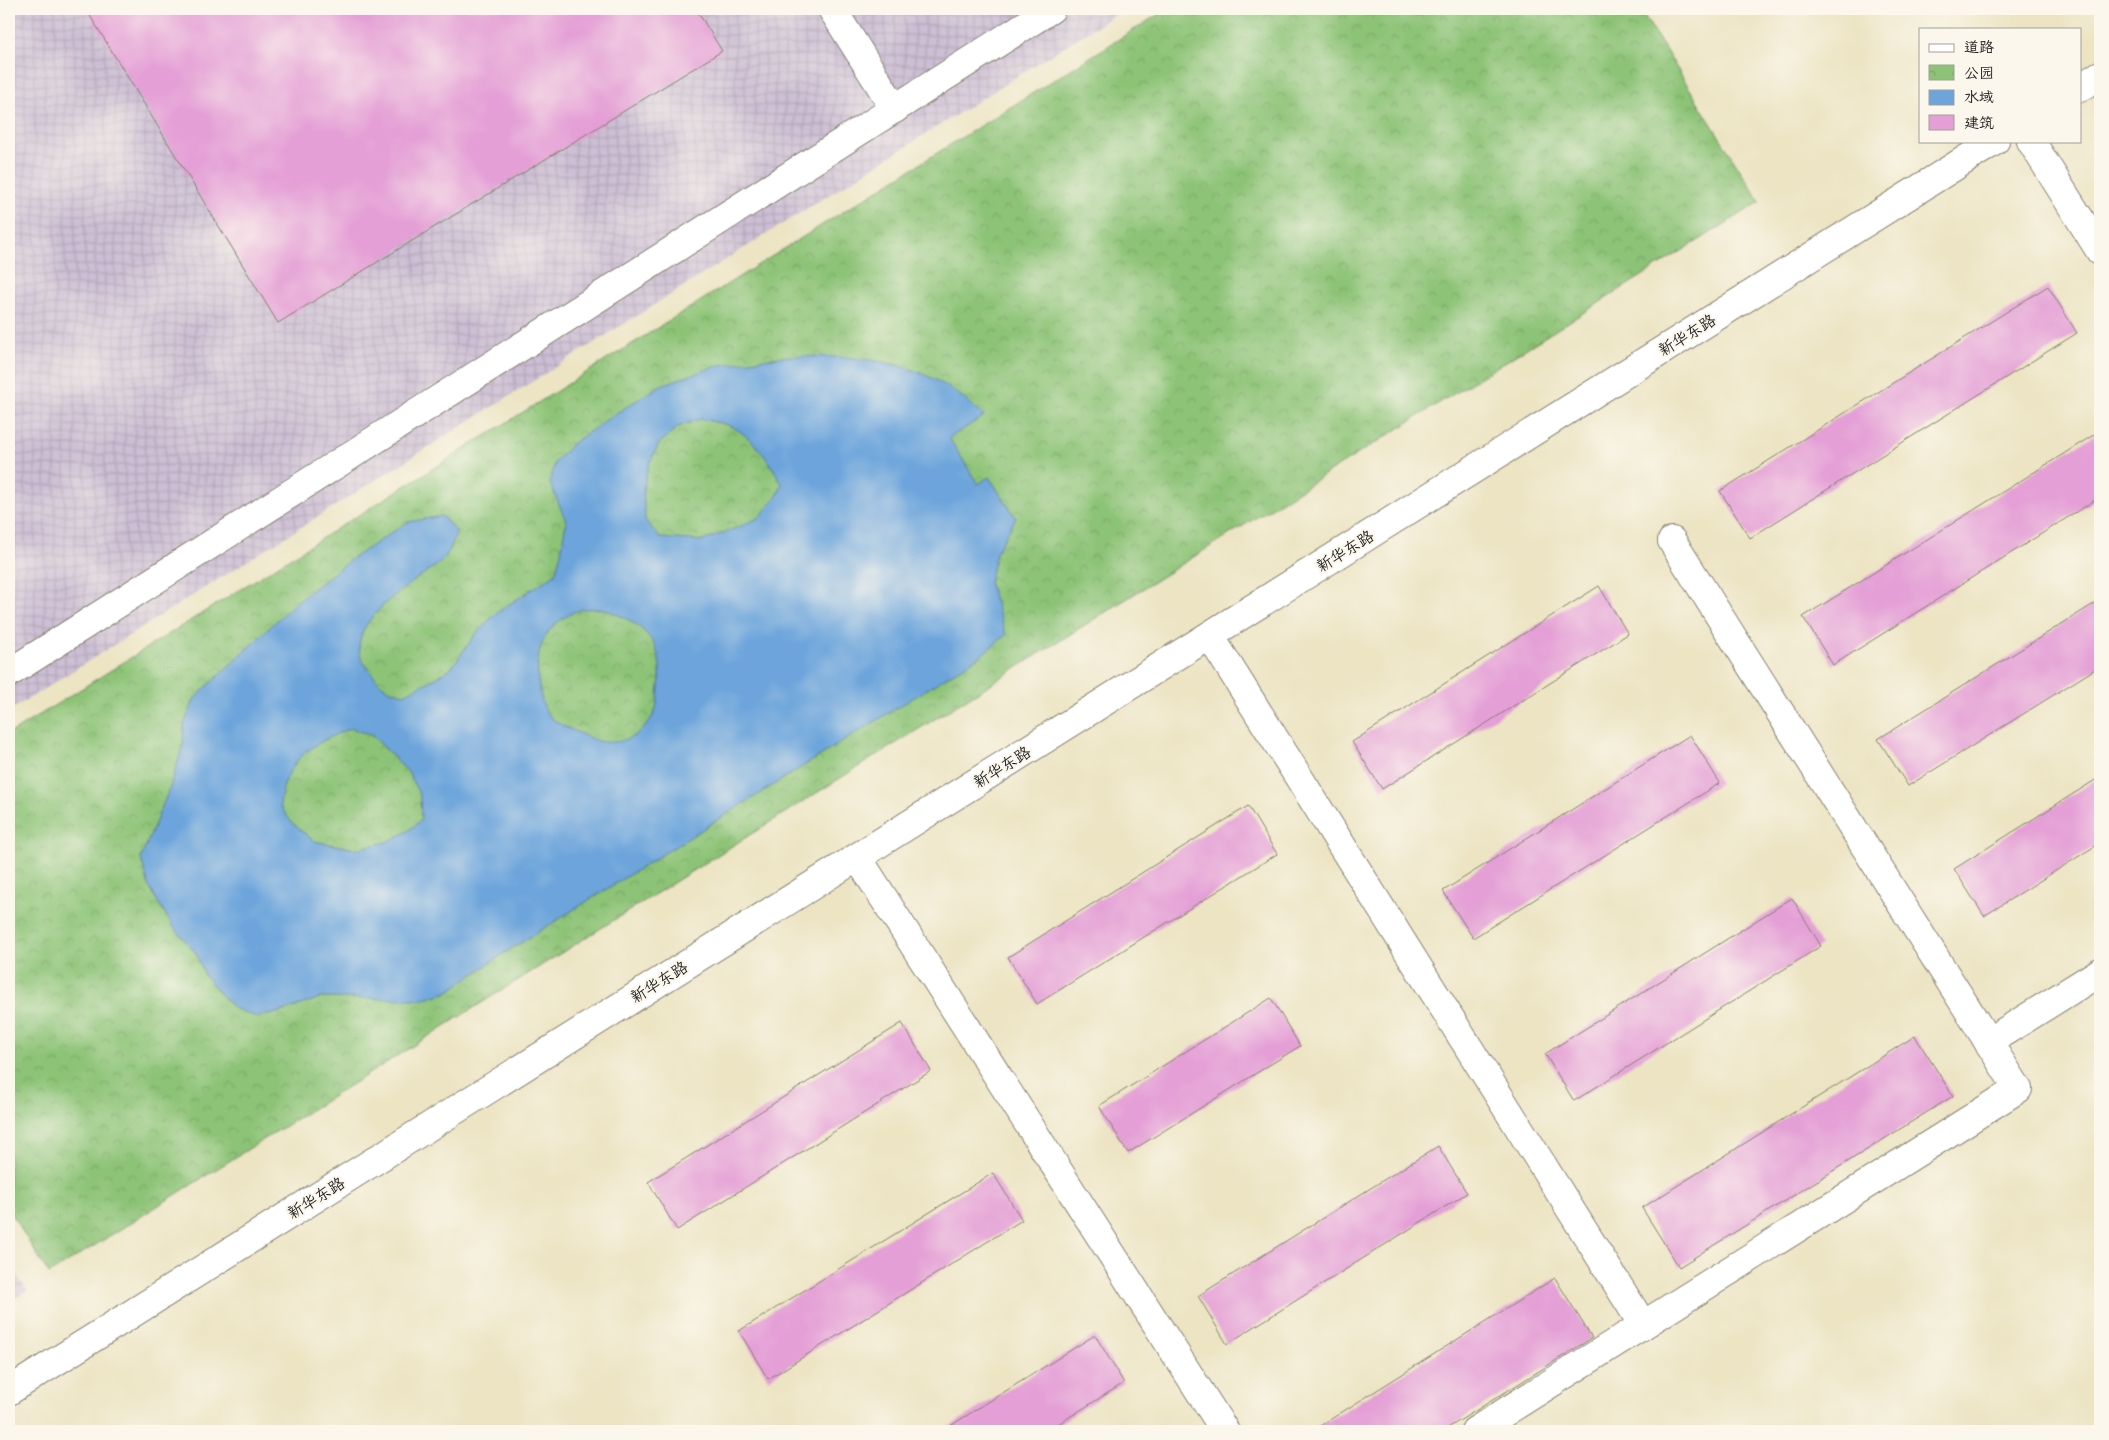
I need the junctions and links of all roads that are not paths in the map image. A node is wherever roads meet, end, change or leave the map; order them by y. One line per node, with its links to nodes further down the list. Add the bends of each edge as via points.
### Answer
1 (832, 9): 5 (main road)
2 (1051, 9): 5 (main road)
3 (2100, 75): 4 (main road)
4 (2082, 87)
5 (895, 108): 11 (main road)
6 (1993, 142): 10 (main road, 新华东路)
7 (2032, 142): 8 (main road)
8 (2100, 251)
9 (1672, 541): 14 (main road)
10 (1210, 636): 12 (main road, 新华东路); 15 (main road)
11 (9, 674)
12 (858, 858): 16 (main road, 新华东路); 17 (main road)
13 (2100, 972): 14 (main road)
14 (1988, 1042): 15 (main road, via 2018,1089)
15 (1643, 1325): 18 (main road)
16 (9, 1392)
17 (1225, 1431)
18 (1475, 1431)

